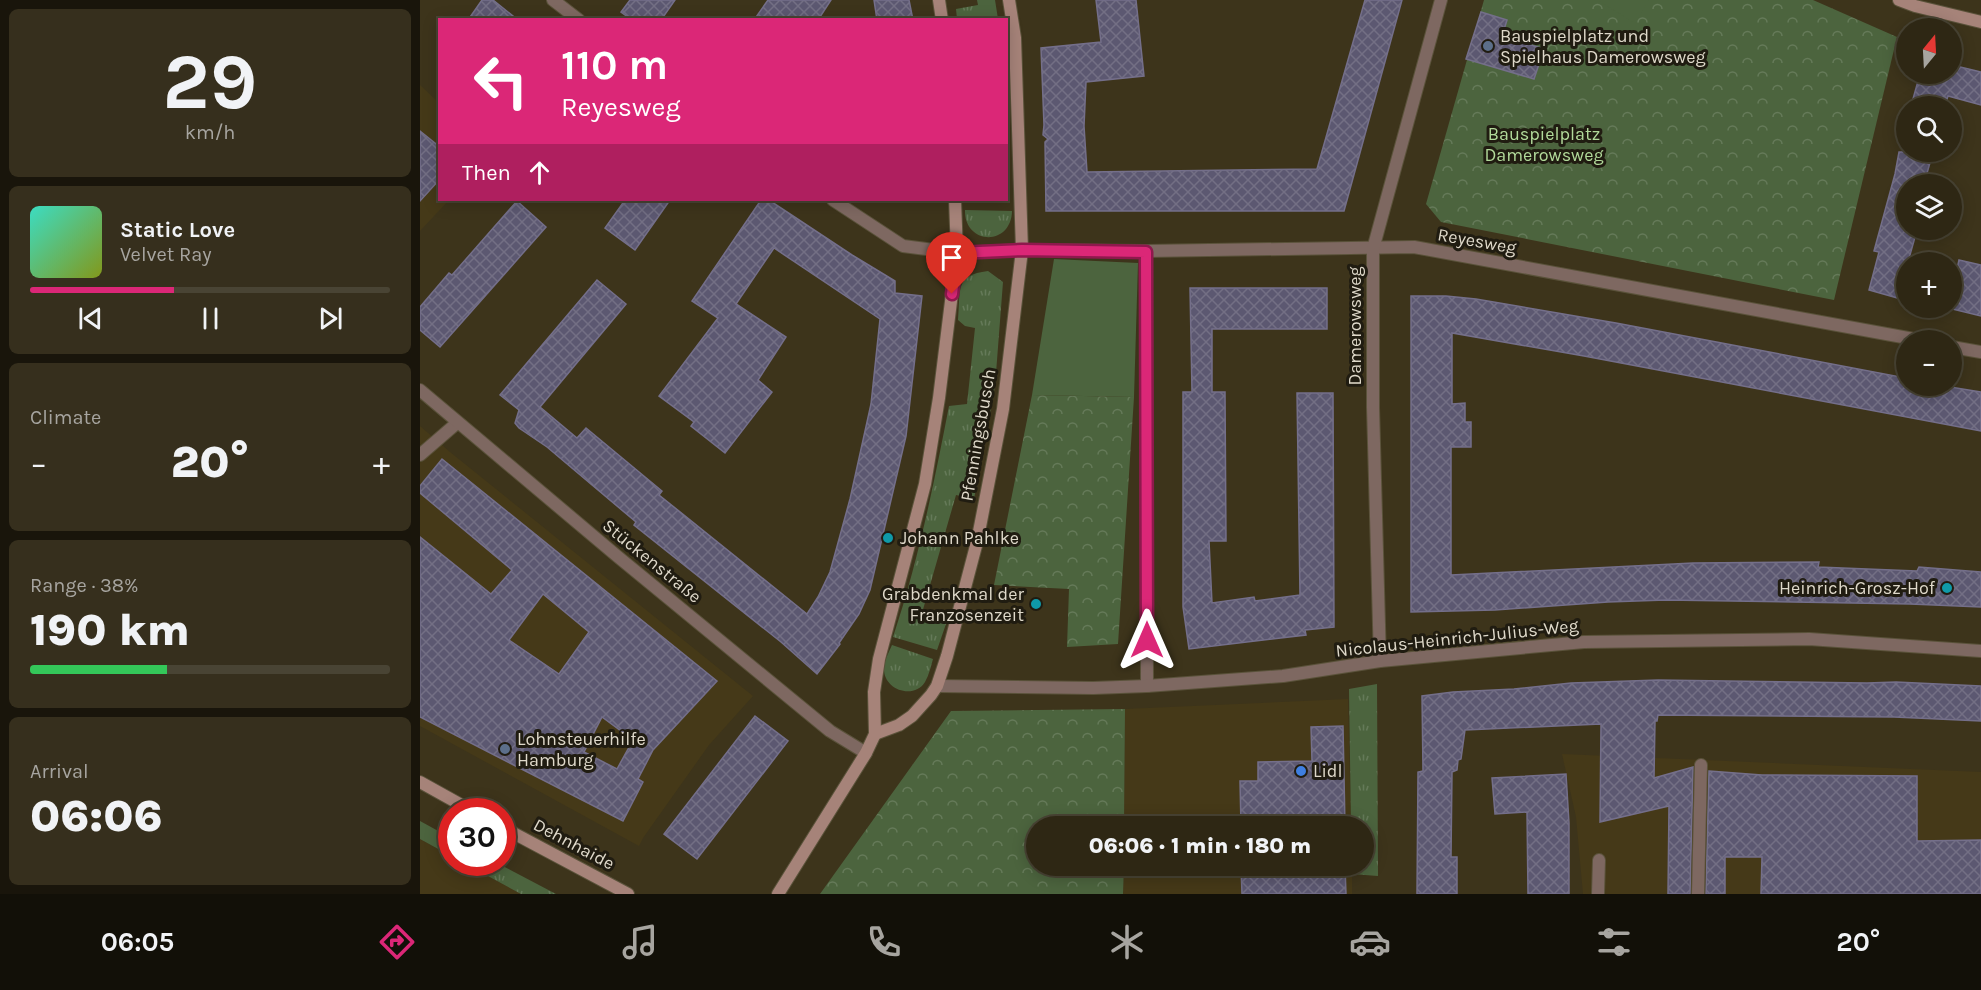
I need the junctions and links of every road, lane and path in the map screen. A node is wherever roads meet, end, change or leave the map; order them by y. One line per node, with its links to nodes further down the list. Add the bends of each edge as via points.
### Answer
1 (553, 0): 6 (street)
2 (939, 0): 7 (street)
3 (1009, 0): 12 (street, Pfenningsbusch, via 1015,38)
4 (1441, 0): 11 (street, Damerowsweg)
5 (1899, 0): 8 (street)
6 (576, 18)
7 (942, 18)
8 (1981, 22)
9 (835, 201): 14 (street, via 903,246)
10 (955, 201): 14 (street)
11 (1373, 249): 13 (street, Reyesweg); 15 (street, Reyesweg, via 1414,247); 22 (street, Damerowsweg)
12 (1022, 250): 13 (street, Reyesweg); 14 (street); 23 (street, Pfenningsbusch, via 1003,409 986,498)
13 (1146, 252): 24 (street)
14 (957, 253): 25 (street, via 925,484 879,659 874,692)
15 (1896, 336)
16 (1962, 349): 17 (street)
17 (1981, 352)
18 (420, 390): 19 (street, Stückenstraße)
19 (457, 423): 20 (street); 26 (street, Stückenstraße, via 830,731)
20 (420, 454)
21 (1981, 651): 22 (street, Nicolaus-Heinrich-Julius-Weg, via 1809,639 1584,642)
22 (1380, 661): 24 (street, Nicolaus-Heinrich-Julius-Weg, via 1283,676)
23 (937, 686): 24 (street, Nicolaus-Heinrich-Julius-Weg); 25 (street, Pfenningsbusch, via 912,716)
24 (1147, 686)
25 (875, 734): 26 (street)
26 (866, 753): 33 (street)
27 (1701, 765): 35 (street)
28 (420, 782): 29 (street)
29 (449, 798)
30 (516, 835): 32 (street, Dehnhaide)
31 (1599, 860): 34 (street)
32 (627, 894)
33 (778, 894)
34 (1598, 894)
35 (1698, 894)

